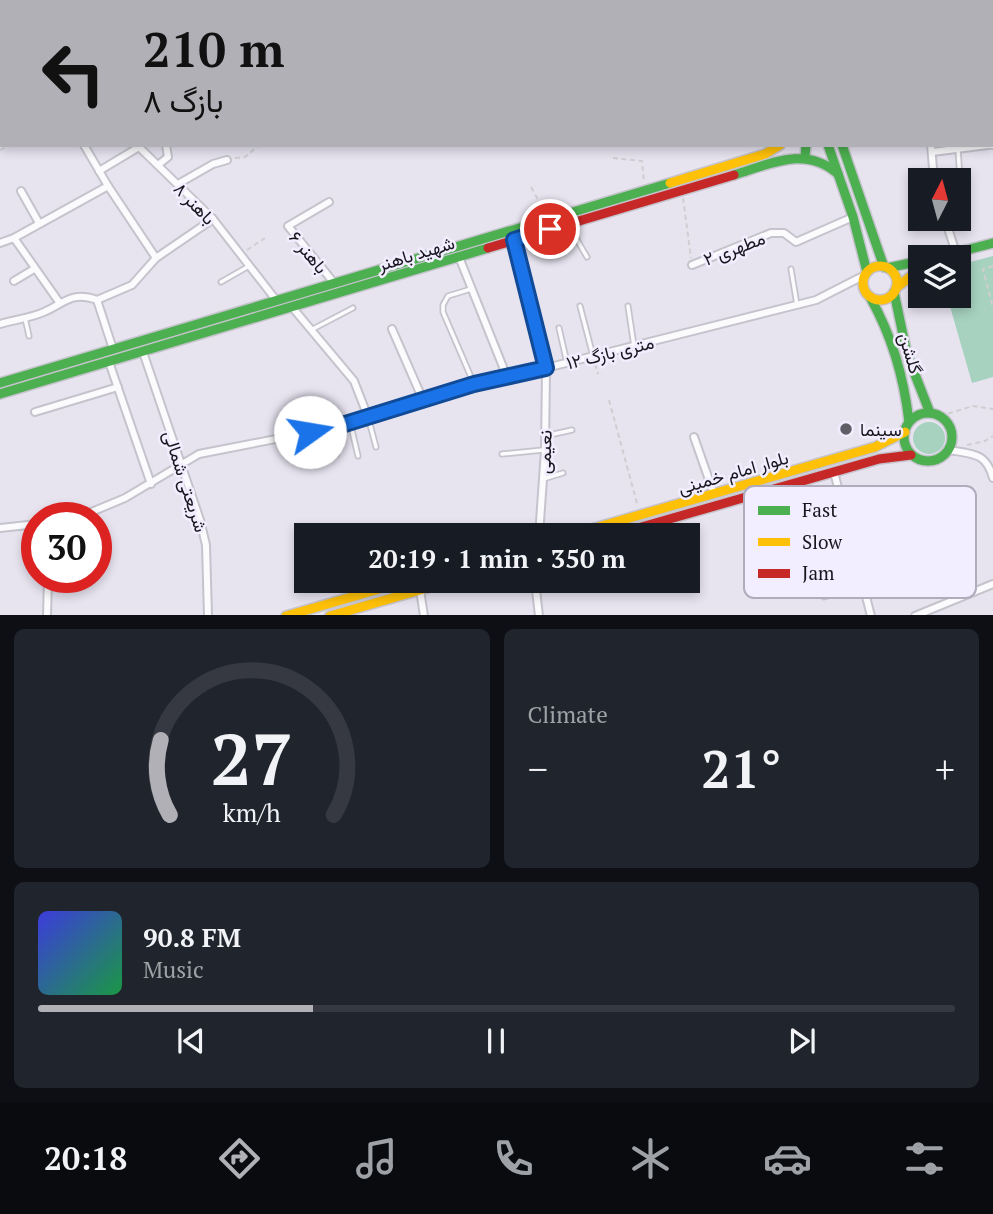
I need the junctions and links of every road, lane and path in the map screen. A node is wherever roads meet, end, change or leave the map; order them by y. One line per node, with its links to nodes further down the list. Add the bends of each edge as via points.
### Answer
1 (85, 147): 17 (street)
2 (166, 147): 14 (street, via 168,157)
3 (257, 147): 13 (path, via 245,157)
4 (777, 147): 22 (main road, شهید باهنر)
5 (806, 147): 11 (main road)
6 (829, 147): 18 (main road)
7 (843, 147): 46 (main road)
8 (974, 147): 10 (street)
9 (931, 149): 10 (street); 15 (street)
10 (958, 149): 16 (lane)
11 (805, 157): 18 (main road, via 829,165); 23 (main road, شهید باهنر)
12 (613, 158): 22 (path, via 642,161)
13 (227, 160): 19 (street)
14 (158, 165): 17 (street, باهنر ۸, via 139,147); 19 (street, باهنر ۸)
15 (933, 168)
16 (959, 168)
17 (99, 171): 20 (street)
18 (838, 174): 26 (main road)
19 (178, 184): 27 (street, باهنر ۸)
20 (108, 186): 29 (street); 41 (street)
21 (531, 187): 28 (path)
22 (644, 190): 28 (main road, شهید باهنر)
23 (682, 190): 30 (main road, شهید باهنر); 43 (path)
24 (21, 191): 29 (street)
25 (329, 202): 53 (street, باهنر ۶, via 288,226)
26 (853, 217): 43 (street, مطهری ۲, via 796,242 784,233 771,233); 49 (main road)
27 (213, 219): 38 (street, باهنر ۸); 41 (street)
28 (548, 219): 31 (main road, شهید باهنر)
29 (39, 223): 32 (street)
30 (568, 224): 34 (main road, شهید باهنر); 40 (lane)
31 (511, 230): 34 (main road); 53 (main road, شهید باهنر)
32 (14, 238): 35 (street); 47 (street)
33 (265, 238): 38 (path)
34 (514, 240): 39 (main road, شهید باهنر); 78 (street, نعیمی)
35 (0, 242)
36 (993, 243): 37 (main road)
37 (971, 249)
38 (240, 254): 44 (street, باهنر ۸)
39 (459, 257): 54 (street); 63 (main road, شهید باهنر)
40 (587, 257)
41 (156, 258): 57 (street, via 132,285)
42 (908, 263): 46 (main road)
43 (692, 265)
44 (249, 266): 52 (lane); 58 (street, باهنر ۸)
45 (993, 266): 65 (path, via 983,269)
46 (886, 267): 49 (main road, via 875,267); 55 (main road, via 896,278)
47 (34, 269): 51 (street); 59 (street)
48 (791, 269): 60 (lane)
49 (866, 274): 56 (main road, via 864,289); 60 (street, ۱۲ متری بازگ)
50 (908, 279): 55 (main road)
51 (14, 281)
52 (221, 282)
53 (334, 283): 58 (main road, شهید باهنر)
54 (472, 289): 80 (street); 82 (lane, via 448,296 443,312)
55 (895, 290): 56 (main road, via 880,300); 89 (main road, گلشن, via 897,319 917,387)
56 (870, 297): 93 (main road, گلشن, via 886,323 906,390)
57 (97, 300): 59 (street, via 81,296); 73 (street)
58 (276, 300): 73 (main road, شهید باهنر)
59 (60, 302): 66 (street)
60 (797, 305): 72 (street, ۱۲ متری بازگ)
61 (580, 306): 75 (lane)
62 (628, 306): 72 (lane)
63 (292, 307): 70 (street); 74 (main road, شهید باهنر)
64 (352, 308): 70 (lane)
65 (993, 308)
66 (25, 318): 67 (street); 71 (lane)
67 (0, 324)
68 (559, 328): 77 (lane)
69 (393, 329): 85 (street)
70 (311, 330): 91 (street, via 354,381)
71 (29, 337)
72 (634, 346): 75 (street, ۱۲ متری بازگ)
73 (113, 349): 81 (main road, شهید باهنر)
74 (143, 352): 76 (main road, شهید باهنر); 107 (street, شریعتی شمالی)
75 (593, 356): 77 (street, ۱۲ متری بازگ); 79 (path)
76 (109, 362): 83 (street); 84 (main road, شهید باهنر)
77 (567, 363): 78 (street, ۱۲ متری بازگ)
78 (546, 368): 80 (street, ۱۲ متری بازگ); 97 (street, نعیمی)
79 (598, 374)
80 (507, 377): 82 (street, ۱۲ متری بازگ)
81 (0, 383)
82 (474, 384): 85 (street, ۱۲ متری بازگ)
83 (118, 387): 88 (street); 112 (street)
84 (0, 394)
85 (423, 400): 91 (street, ۱۲ متری بازگ)
86 (609, 400): 118 (path)
87 (993, 410): 90 (path, via 973,406)
88 (35, 412)
89 (930, 413): 90 (main road); 93 (main road)
90 (940, 416): 102 (main road, via 953,435)
91 (368, 417): 92 (street, ۱۲ متری بازگ); 100 (lane)
92 (350, 422): 94 (street, ۱۲ متری بازگ); 106 (lane)
93 (909, 422): 96 (main road)
94 (332, 428): 104 (lane); 107 (street, ۱۲ متری بازگ, via 218,449)
95 (572, 430): 97 (lane)
96 (905, 432): 105 (main road); 115 (main road, بلوار امام خمینی, via 875,447)
97 (545, 436): 101 (street, نعیمی)
98 (993, 436): 102 (path)
99 (694, 437): 115 (street)
100 (376, 447)
101 (545, 450): 103 (lane); 111 (street, نعیمی)
102 (949, 450): 105 (main road, via 928,462); 110 (street, via 982,457)
103 (502, 454)
104 (336, 455)
105 (911, 455): 108 (main road, بلوار امام خمینی)
106 (358, 456)
107 (180, 465): 112 (street, ۱۲ متری بازگ); 135 (street, شریعتی شمالی, via 206,545)
108 (834, 472): 113 (main road, بلوار امام خمینی); 114 (street)
109 (563, 473): 111 (lane)
110 (993, 478)
111 (543, 479): 119 (street, نعیمی)
112 (151, 484): 117 (street, ۱۲ متری بازگ)
113 (785, 486)
114 (837, 486)
115 (714, 494): 118 (main road, بلوار امام خمینی)
116 (744, 498): 121 (main road, بلوار امام خمینی)
117 (112, 503)
118 (640, 515): 120 (main road, بلوار امام خمینی)
119 (540, 523)
120 (612, 523)
121 (656, 523)
122 (21, 526): 123 (street)
123 (0, 528)
124 (993, 584): 125 (street)
125 (976, 591)
126 (47, 593): 134 (street)
127 (370, 593): 133 (main road)
128 (409, 593): 137 (main road)
129 (420, 593): 138 (street)
130 (537, 593): 139 (street)
131 (866, 598): 140 (street)
132 (958, 598): 141 (street)
133 (312, 612): 136 (main road)
134 (47, 615)
135 (209, 615)
136 (286, 615)
137 (330, 615)
138 (424, 615)
139 (540, 615)
140 (871, 615)
141 (915, 615)

